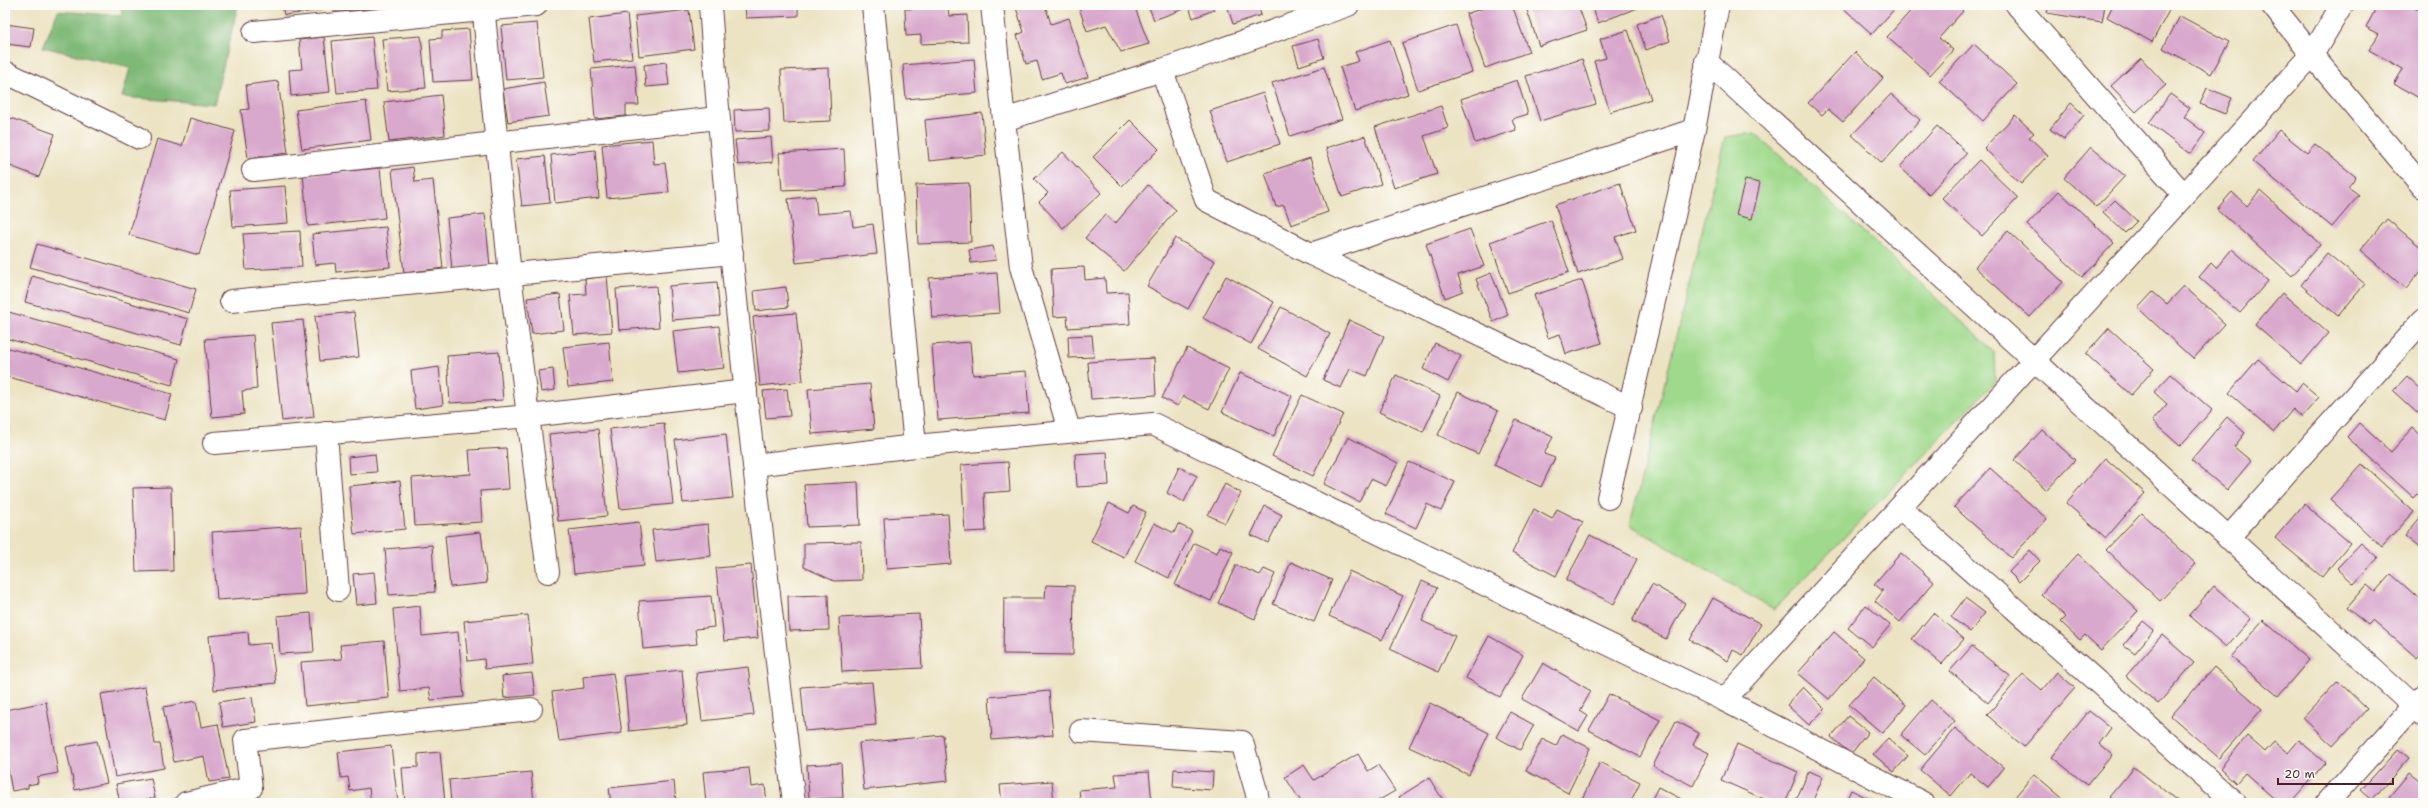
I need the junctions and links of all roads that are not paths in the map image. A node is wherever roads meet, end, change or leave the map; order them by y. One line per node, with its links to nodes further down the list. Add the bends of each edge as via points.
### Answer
1 (536, 5): 10 (street)
2 (710, 5): 16 (street)
3 (873, 5): 36 (street)
4 (992, 5): 17 (street)
5 (1348, 5): 14 (street)
6 (1718, 5): 13 (street)
7 (2017, 5): 23 (street)
8 (2272, 5): 12 (street)
9 (2342, 5): 12 (street)
10 (483, 8): 11 (street); 20 (street)
11 (254, 32)
12 (2312, 55): 22 (street); 23 (street)
13 (1706, 61): 18 (street); 29 (street)
14 (1162, 70): 17 (street); 25 (street, via 1206,200)
15 (5, 72): 19 (street)
16 (718, 118): 20 (street); 24 (street)
17 (1004, 120): 33 (street, via 1022,267)
18 (1694, 130): 25 (street); 31 (street)
19 (139, 138)
20 (495, 144): 21 (street); 26 (street)
21 (254, 170)
22 (2423, 187)
23 (2184, 195): 29 (street)
24 (732, 253): 26 (street); 30 (street)
25 (1311, 254): 31 (street)
26 (510, 275): 27 (street); 32 (street)
27 (231, 301)
28 (2423, 320): 40 (street)
29 (2033, 361): 39 (street); 40 (street)
30 (746, 391): 32 (street); 37 (street)
31 (1631, 408): 38 (street)
32 (530, 416): 34 (street); 41 (street)
33 (1069, 430): 36 (street); 43 (street, via 1153,424)
34 (326, 434): 35 (street); 42 (street)
35 (214, 442)
36 (915, 446): 37 (street)
37 (754, 465): 49 (street)
38 (1608, 498)
39 (1900, 508): 43 (street); 52 (street)
40 (2228, 538): 44 (street)
41 (548, 572)
42 (338, 590)
43 (1724, 700): 51 (street)
44 (2420, 706): 53 (street)
45 (531, 709): 47 (street, via 245,740 251,788)
46 (1081, 731): 50 (street, via 1242,742)
47 (229, 798): 48 (street)
48 (186, 803)
49 (794, 803)
50 (1258, 803)
51 (1923, 803)
52 (2235, 803)
53 (2327, 803)

